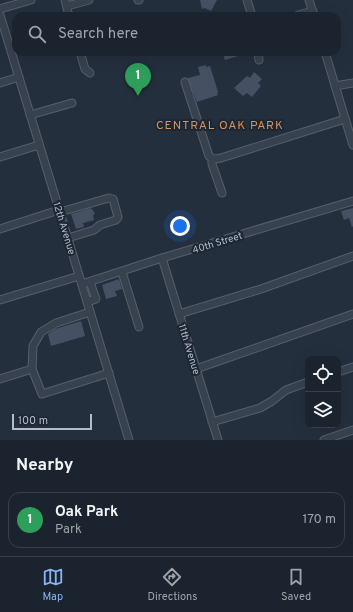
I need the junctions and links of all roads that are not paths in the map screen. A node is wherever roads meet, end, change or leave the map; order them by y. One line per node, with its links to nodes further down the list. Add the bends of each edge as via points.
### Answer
1 (31, 0): 6 (street)
2 (89, 0): 5 (street)
3 (247, 0): 7 (street)
4 (309, 0): 8 (street)
5 (66, 3)
6 (0, 10)
7 (251, 12)
8 (312, 12)
9 (0, 15): 10 (street, 12th Avenue)
10 (12, 54)
11 (13, 56): 15 (street, 12th Avenue)
12 (81, 56): 14 (street, via 85,69)
13 (326, 56): 19 (street)
14 (90, 73)
15 (19, 77): 17 (street); 21 (street, 12th Avenue)
16 (186, 82): 27 (street)
17 (0, 83)
18 (353, 83): 19 (street)
19 (335, 86): 22 (street)
20 (72, 104): 21 (street)
21 (30, 115): 24 (street, 12th Avenue)
22 (345, 119): 23 (street); 27 (street)
23 (351, 130): 25 (street)
24 (40, 145): 26 (street); 30 (street, 12th Avenue)
25 (353, 145)
26 (0, 157)
27 (212, 159): 28 (street)
28 (222, 192)
29 (353, 201): 34 (street, 40th Street)
30 (60, 211): 31 (street); 32 (street, 12th Avenue); 32 (street, via 113,199 118,217 116,220)
31 (0, 228)
32 (68, 238): 36 (street, 12th Avenue)
33 (353, 256): 42 (street)
34 (162, 258): 35 (street, 40th Street); 42 (street, 11th Avenue)
35 (122, 272): 37 (street, 40th Street); 44 (street)
36 (80, 276): 38 (street, 12th Avenue); 39 (street)
37 (90, 282): 38 (street, 40th Street); 40 (street, via 96,299)
38 (82, 284): 40 (street, 12th Avenue)
39 (0, 300)
40 (87, 302): 41 (street, 12th Avenue)
41 (90, 312): 46 (street, via 56,323 40,332 33,346); 49 (street, 12th Avenue)
42 (179, 314): 47 (street, 11th Avenue)
43 (353, 314): 47 (street)
44 (139, 327)
45 (353, 367): 48 (street)
46 (32, 369): 49 (street, via 42,394); 50 (street)
47 (196, 369): 52 (street, 11th Avenue)
48 (341, 371)
49 (109, 373): 54 (street, 12th Avenue)
50 (0, 378)
51 (305, 383): 52 (street, via 286,390 260,408)
52 (212, 422): 55 (street, 11th Avenue)
53 (353, 430): 56 (street)
54 (129, 440)
55 (218, 440)
56 (324, 440)

